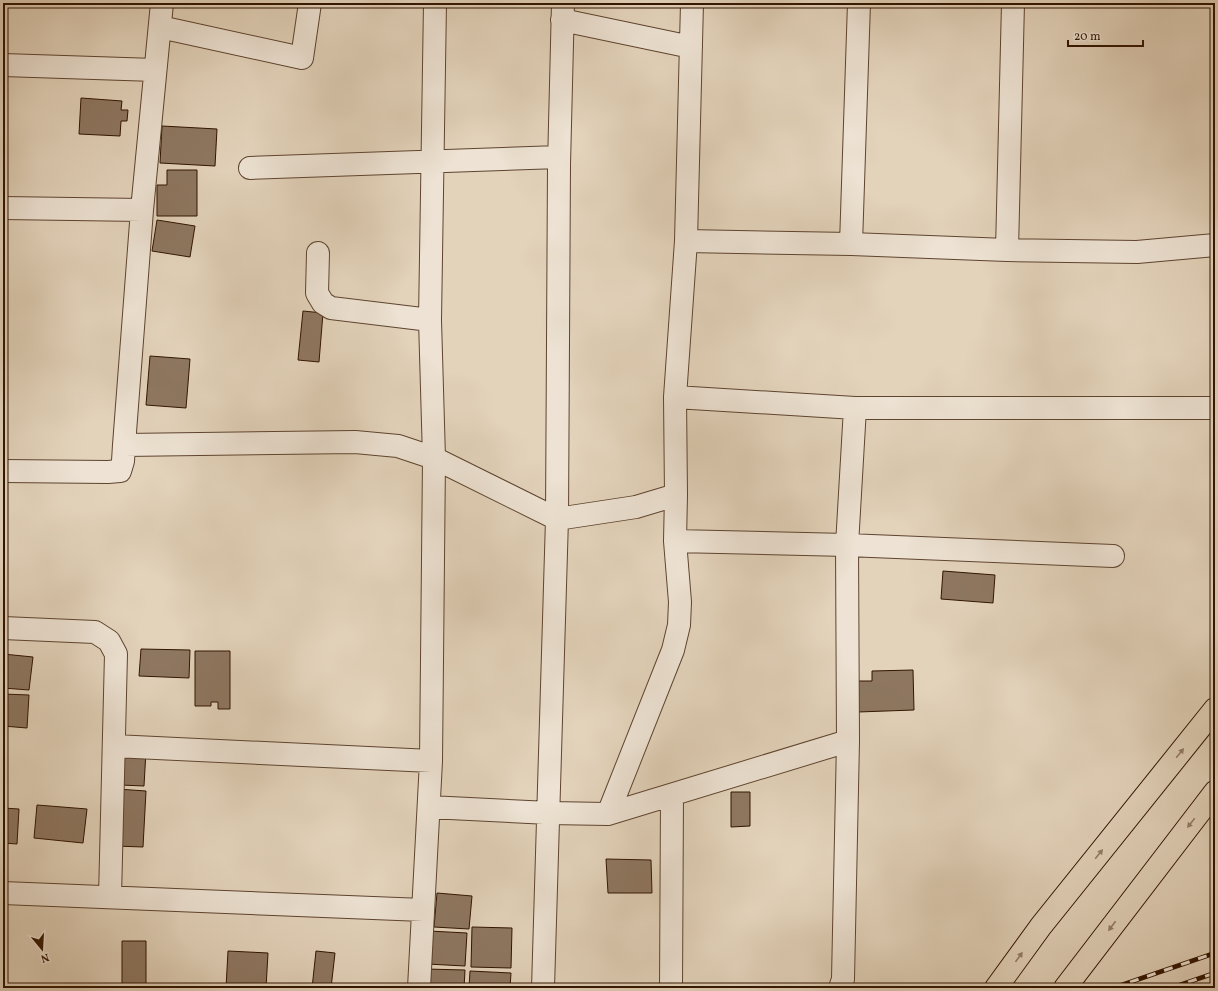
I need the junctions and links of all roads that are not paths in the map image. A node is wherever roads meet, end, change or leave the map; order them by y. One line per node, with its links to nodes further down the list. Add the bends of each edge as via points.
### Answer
1 (162, 3): 8 (street)
2 (310, 3): 8 (street, via 302,58)
3 (435, 3): 13 (street)
4 (692, 3): 9 (street)
5 (859, 3): 18 (street)
6 (1013, 3): 20 (street)
7 (562, 12): 9 (street); 12 (street)
8 (160, 27): 11 (street)
9 (691, 46): 17 (street)
10 (3, 65): 11 (street)
11 (155, 70): 16 (street)
12 (560, 158): 13 (street); 30 (street)
13 (432, 162): 14 (street); 22 (street)
14 (250, 168)
15 (3, 208): 16 (street)
16 (142, 210): 26 (street)
17 (686, 241): 18 (street); 23 (street)
18 (851, 244): 20 (street)
19 (1215, 245): 20 (street, via 1137,252)
20 (1007, 250)
21 (318, 253): 22 (street, via 317,293 323,303 331,308)
22 (430, 320): 27 (street)
23 (675, 397): 24 (street); 29 (street)
24 (855, 408): 25 (street); 32 (street)
25 (1215, 408)
26 (124, 445): 27 (street, via 355,442 398,446); 28 (street, via 124,461 120,471)
27 (434, 458): 30 (street); 38 (street)
28 (3, 471)
29 (676, 495): 30 (street, via 636,507); 31 (street)
30 (557, 519): 42 (street)
31 (675, 541): 32 (street); 43 (street, via 680,602 679,625 673,650)
32 (847, 545): 33 (street); 36 (street)
33 (1113, 556)
34 (3, 628): 37 (street, via 95,632 109,641 116,654)
35 (1215, 709): 51 (highway, one-way to 35, via 1041,926)
36 (848, 740): 40 (street); 50 (street)
37 (114, 746): 38 (street); 45 (street)
38 (431, 761): 41 (street)
39 (1215, 792): 52 (highway, one-way to 52)
40 (672, 795): 43 (street); 49 (street)
41 (429, 807): 42 (street); 46 (street)
42 (549, 813): 43 (street); 48 (street)
43 (608, 814)
44 (3, 892): 45 (street)
45 (110, 897): 46 (street)
46 (423, 910): 47 (street)
47 (419, 988)
48 (543, 988)
49 (671, 988)
50 (840, 988)
51 (996, 988)
52 (1065, 988)

